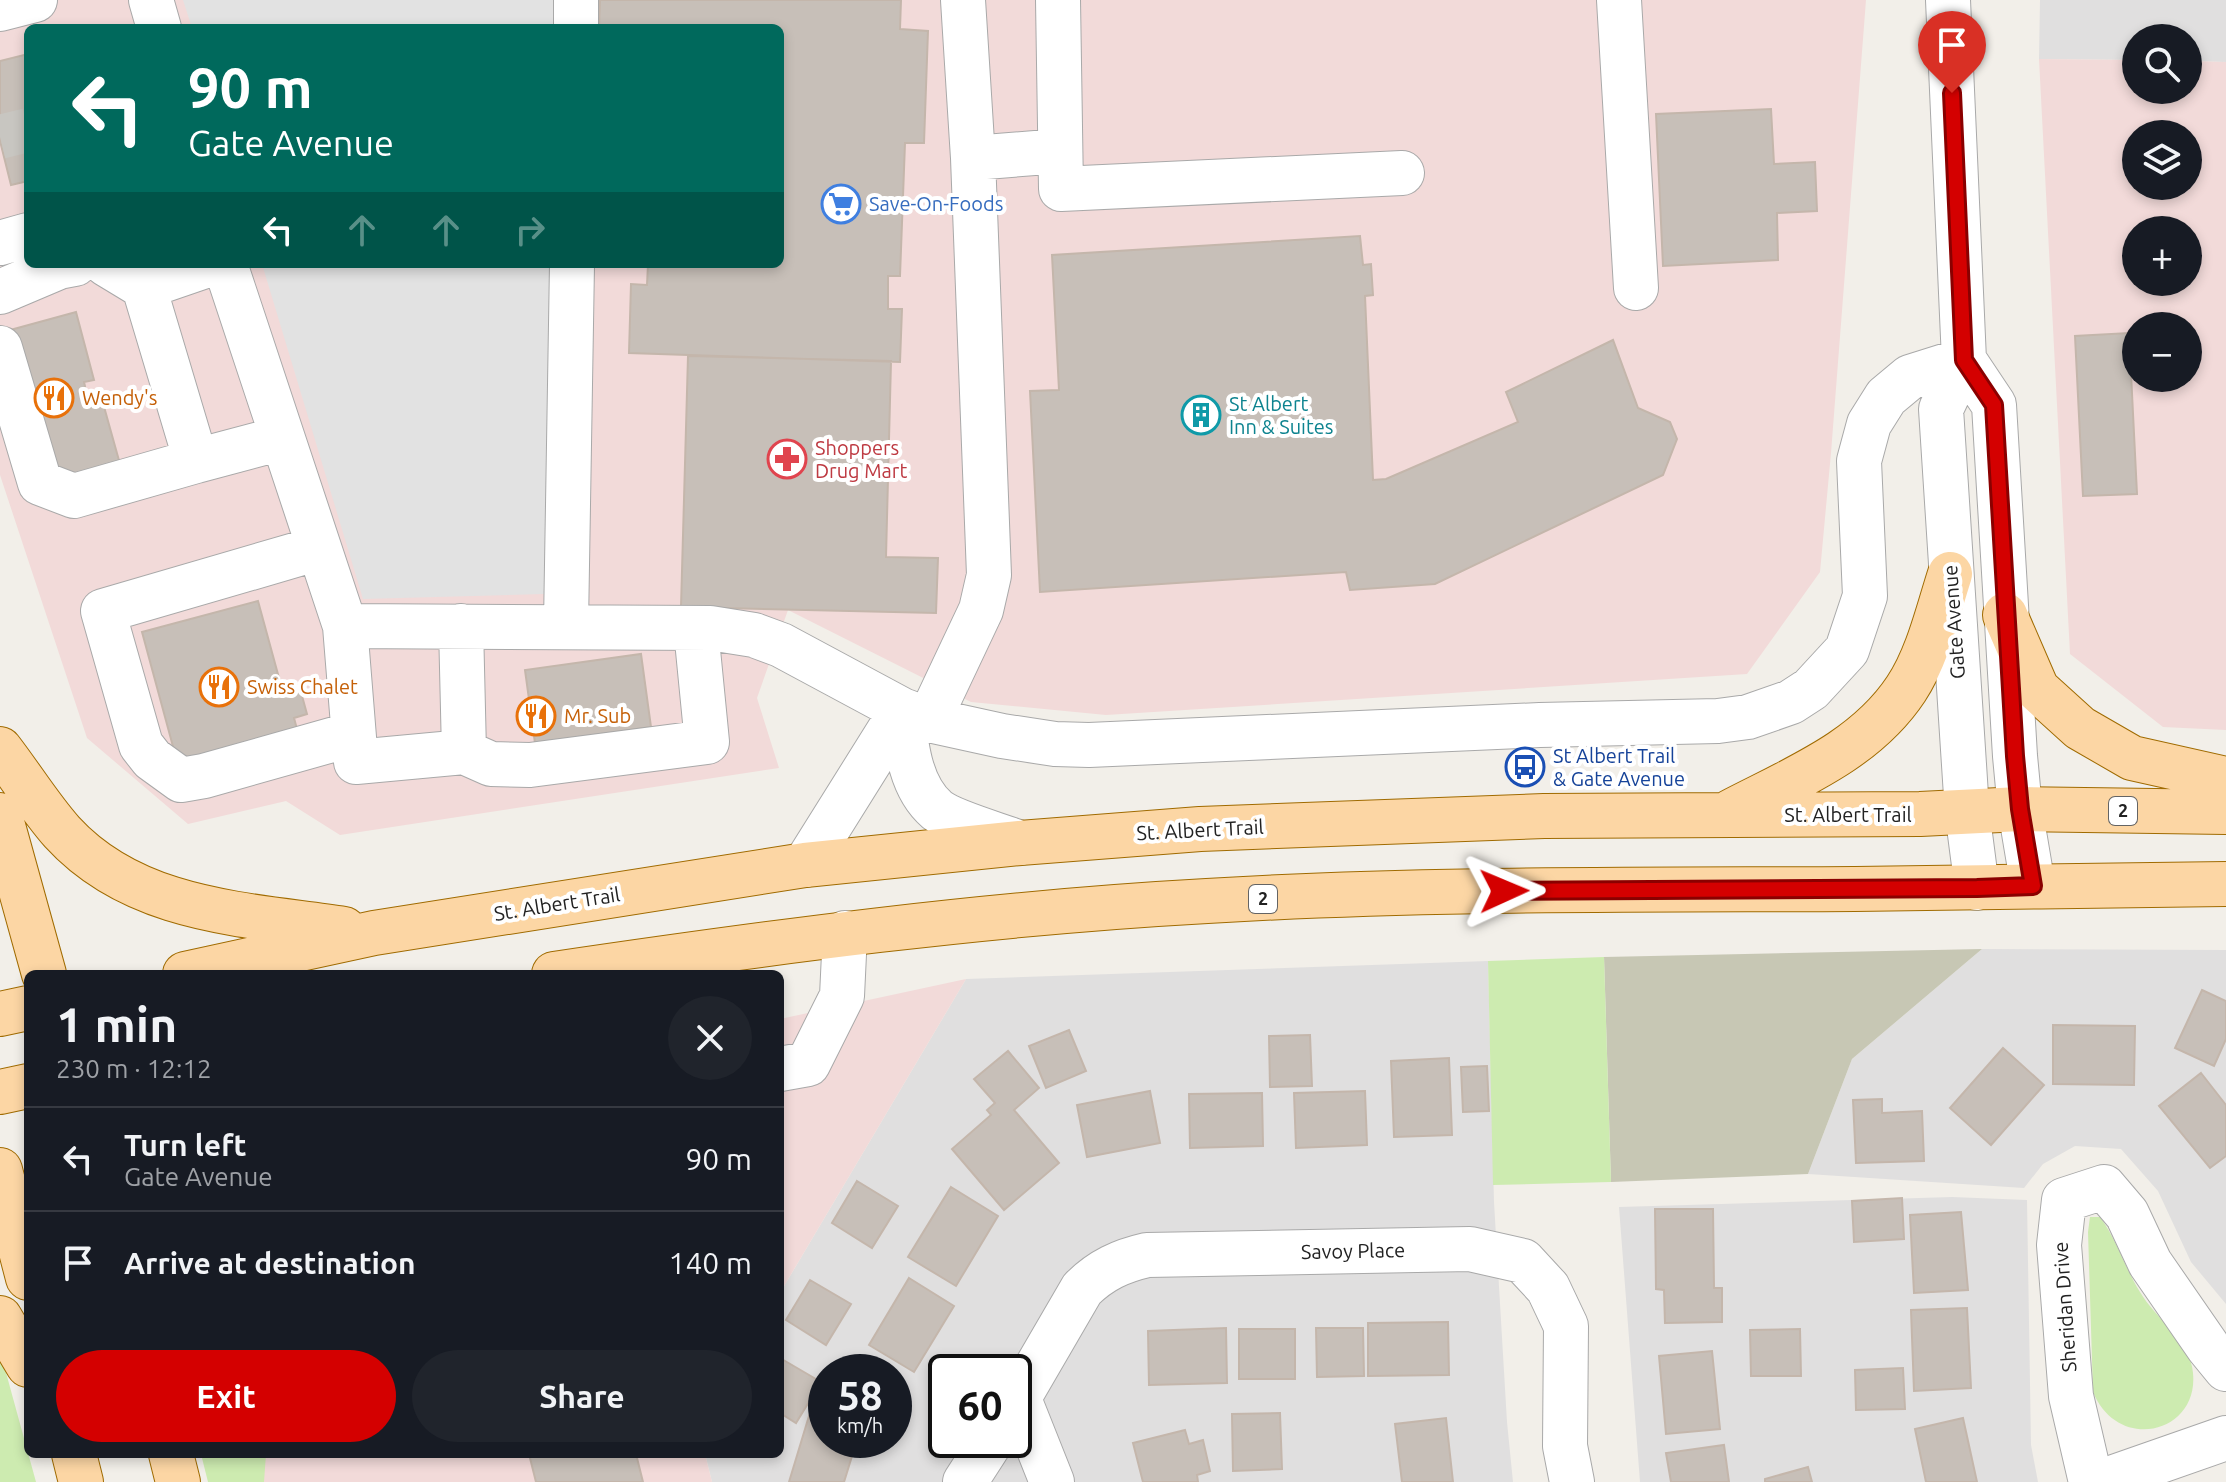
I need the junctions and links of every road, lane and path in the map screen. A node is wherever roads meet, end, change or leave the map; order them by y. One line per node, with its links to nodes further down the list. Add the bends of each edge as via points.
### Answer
1 (35, 0): 8 (street)
2 (151, 0): 9 (street)
3 (576, 0): 10 (street)
4 (963, 0): 12 (street)
5 (1058, 0): 11 (street)
6 (1619, 0): 22 (street)
7 (1948, 0): 25 (street, Gate Avenue)
8 (0, 9)
9 (158, 24)
10 (576, 24)
11 (1060, 151): 12 (street); 13 (street, via 1061,189)
12 (973, 158): 35 (street, via 989,575 981,610)
13 (1402, 173)
14 (24, 236): 15 (street)
15 (0, 243)
16 (57, 268): 23 (street)
17 (113, 268): 21 (street)
18 (199, 268): 21 (street)
19 (226, 268): 26 (street)
20 (572, 268): 31 (street)
21 (144, 287): 27 (street)
22 (1636, 288)
23 (0, 292)
24 (0, 348): 27 (street, via 40,483 74,496)
25 (1964, 360): 29 (street, Gate Avenue, via 1941,409); 30 (street, via 1994,405); 35 (street, via 1910,377 1877,407 1859,461 1865,596 1857,626 1847,650 1811,689 1773,710 1718,721 1089,745 1002,736)
26 (282, 438): 27 (street); 28 (street)
27 (196, 461)
28 (319, 548): 32 (street); 36 (street, via 103,611 141,745 181,780)
29 (1950, 574): 41 (street, Gate Avenue); 44 (main road, via 1919,664 1885,716 1822,764)
30 (2005, 615): 39 (main road, via 2037,689 2080,728 2132,758); 40 (street)
31 (566, 625): 33 (street); 34 (street)
32 (345, 626): 33 (street); 36 (street)
33 (461, 626): 38 (street)
34 (696, 630): 35 (street, via 754,635 781,645); 38 (street, via 707,742 530,765 491,764)
35 (916, 715): 45 (street, via 907,750 937,810); 46 (street)
36 (353, 734): 38 (street, via 356,762)
37 (0, 749): 50 (main road, via 63,833 134,886 192,906)
38 (464, 752)
39 (2226, 779)
40 (2020, 809): 41 (main road, St. Albert Trail / 2); 42 (main road, St. Albert Trail / 2); 48 (street)
41 (1967, 811): 44 (main road, St. Albert Trail / 2); 49 (street, Gate Avenue)
42 (2226, 812)
43 (0, 815): 52 (main road)
44 (1723, 815): 45 (main road, St. Albert Trail / 2, via 1200,829)
45 (1020, 843): 46 (main road, St. Albert Trail / 2)
46 (805, 865): 50 (main road, St. Albert Trail / 2)
47 (2226, 884): 48 (main road, 2)
48 (2033, 886): 49 (main road, 2)
49 (1977, 888): 51 (main road, 2, via 1534,890 1210,901)
50 (374, 933): 53 (main road, St. Albert Trail / 2)
51 (845, 933): 54 (main road, 2); 57 (street, via 842,996 808,1064)
52 (43, 970)
53 (203, 970)
54 (582, 970)
55 (24, 1009): 56 (main road)
56 (0, 1014)
57 (784, 1068)
58 (24, 1087): 59 (main road)
59 (0, 1092)
60 (0, 1170): 61 (main road)
61 (24, 1263)
62 (0, 1318): 63 (main road)
63 (24, 1358)
64 (2226, 1369): 76 (street, Sheridan Drive, via 2150,1263 2127,1214 2104,1187 2064,1200 2059,1245 2071,1396)
65 (1032, 1375): 75 (street, Savoy Place, via 1082,1289 1128,1259 1470,1249 1523,1261 1548,1288 1566,1326 1565,1446)
66 (1032, 1438): 74 (street, Savoy Place)
67 (2226, 1438): 77 (street)
68 (75, 1458): 71 (main road)
69 (172, 1458): 72 (main road)
70 (980, 1458): 73 (street)
71 (81, 1482)
72 (178, 1482)
73 (965, 1482)
74 (1052, 1482)
75 (1572, 1482)
76 (2091, 1482)
77 (2100, 1482)

